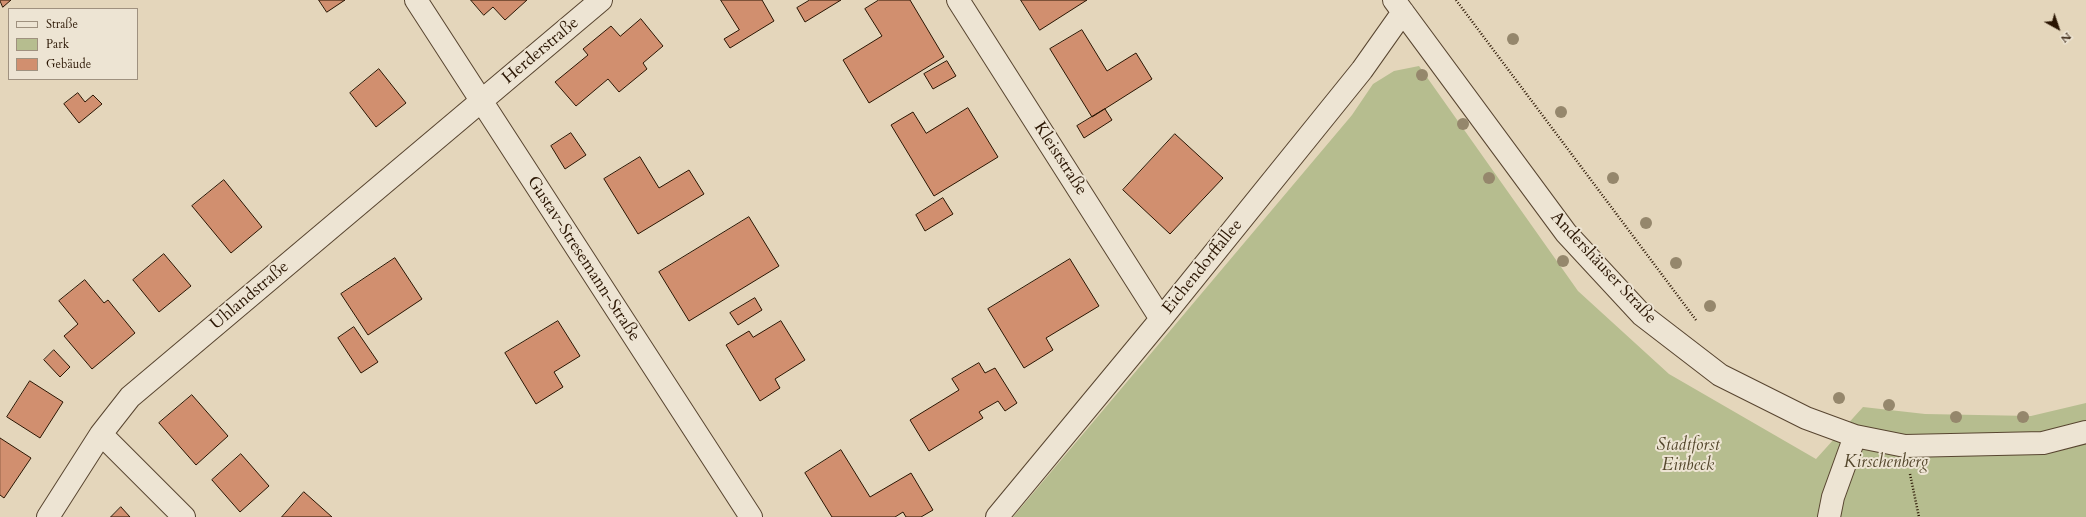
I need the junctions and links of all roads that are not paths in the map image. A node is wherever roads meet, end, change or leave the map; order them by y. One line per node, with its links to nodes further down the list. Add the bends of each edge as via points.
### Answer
1 (416, 0): 5 (street, Gustav-Stresemann-Straße)
2 (602, 0): 5 (street, Herderstraße)
3 (958, 0): 6 (street, Kleiststraße)
4 (1398, 6): 6 (street, Eichendorffallee, via 1362,70); 9 (street, Andershäuser Straße, via 1566,233 1642,315 1720,375 1806,418)
5 (481, 102): 8 (street, Uhlandstraße, via 130,397); 12 (street, Gustav-Stresemann-Straße)
6 (1162, 319): 13 (street, Eichendorffallee)
7 (2086, 432): 9 (street, Andershäuser Straße, via 2043,443 1905,446)
8 (102, 434): 10 (street, Uhlandstraße); 11 (street)
9 (1855, 436): 14 (street)
10 (48, 517)
11 (184, 517)
12 (751, 517)
13 (997, 517)
14 (1829, 517)

